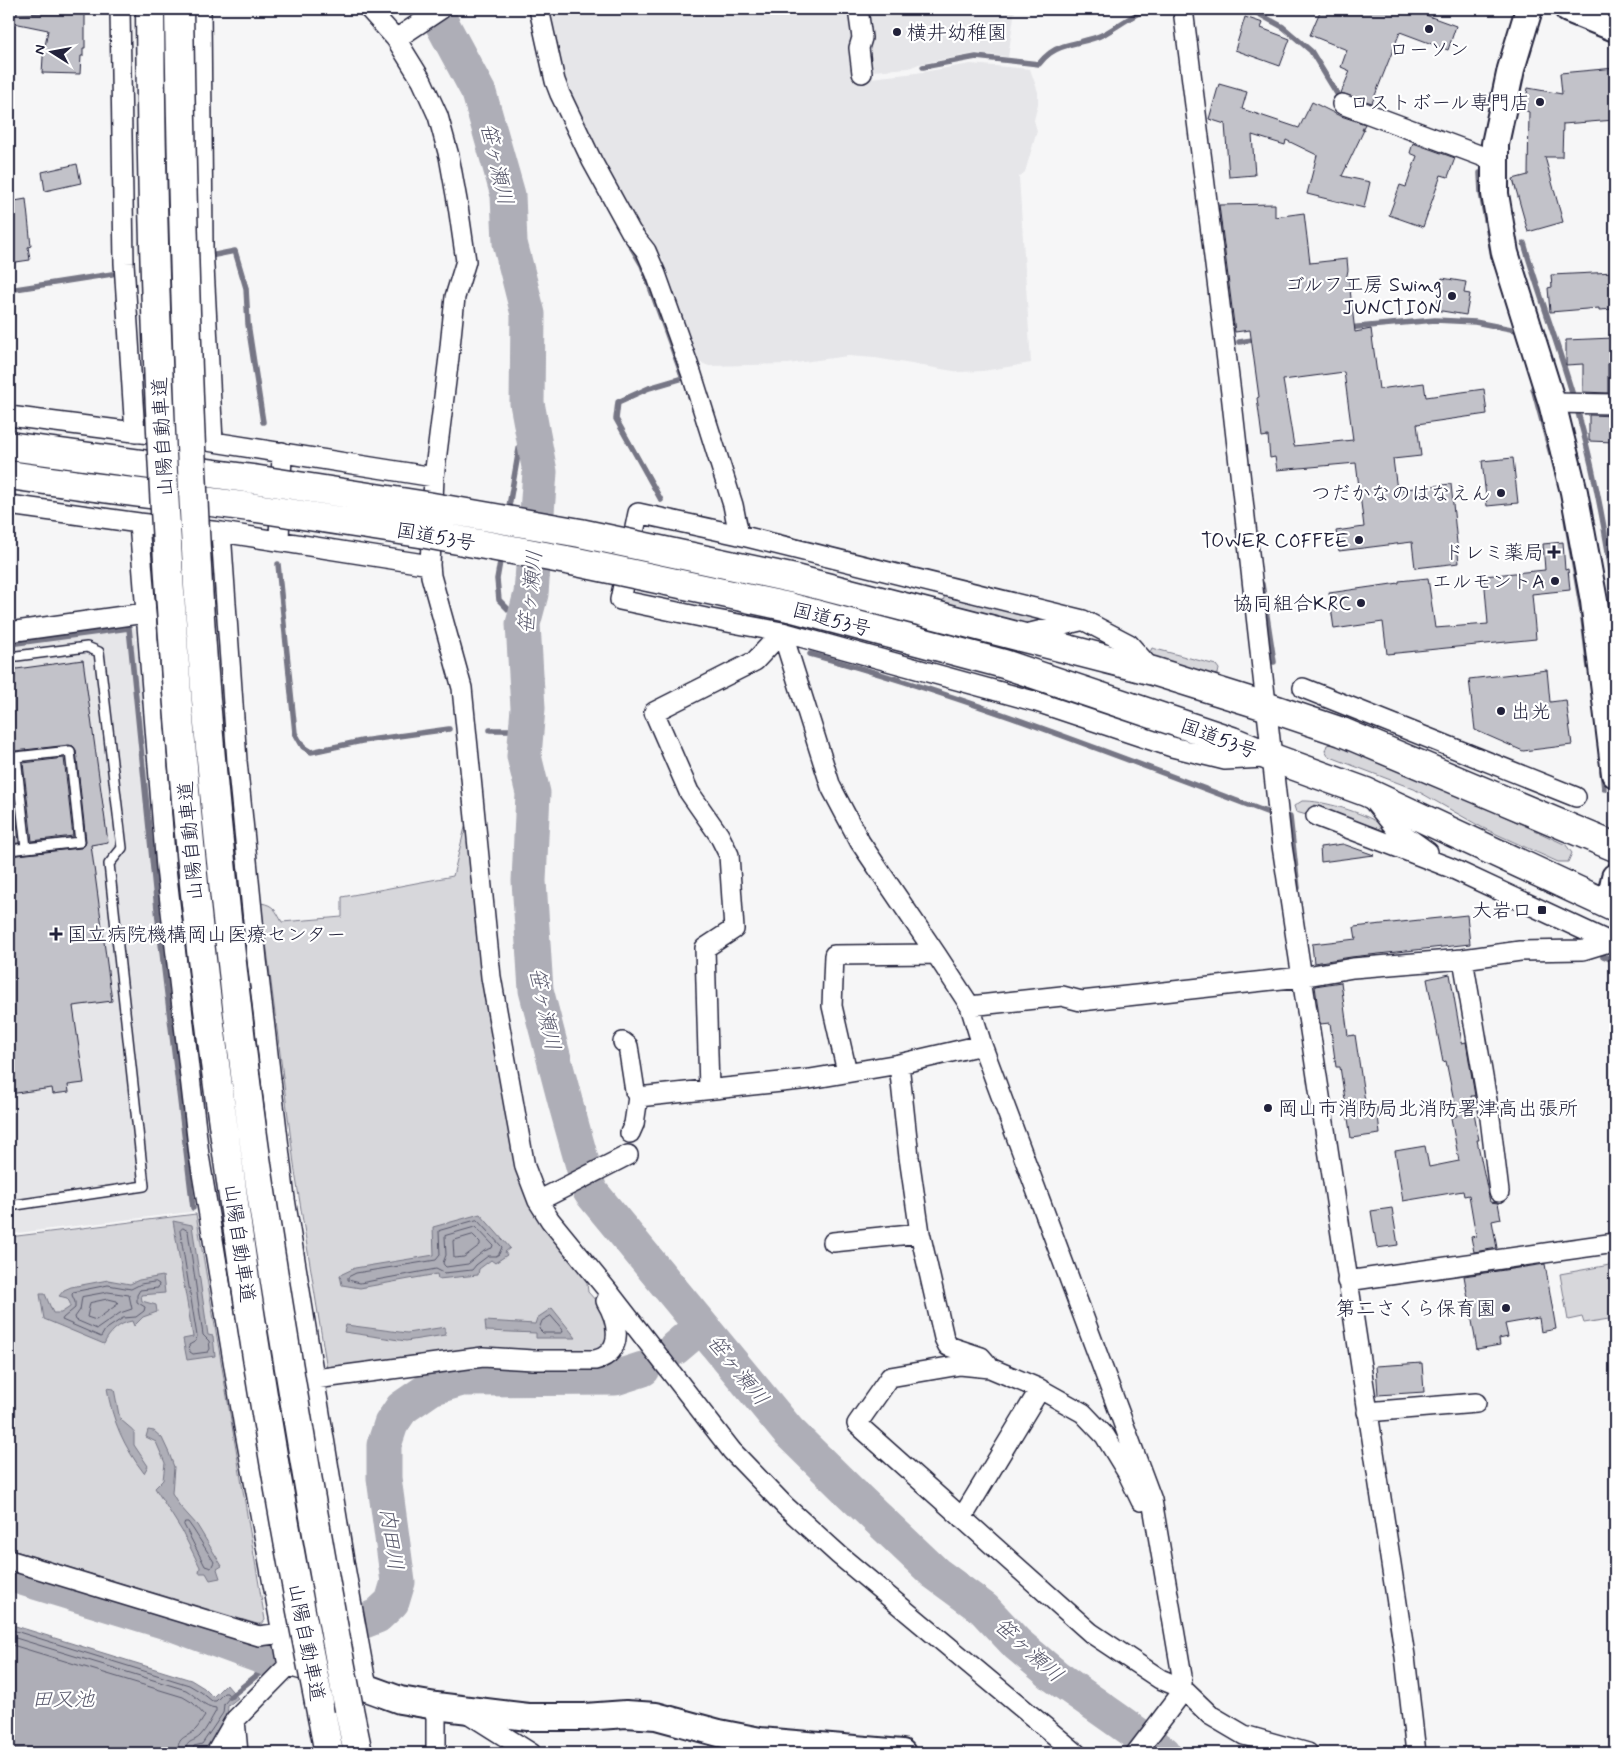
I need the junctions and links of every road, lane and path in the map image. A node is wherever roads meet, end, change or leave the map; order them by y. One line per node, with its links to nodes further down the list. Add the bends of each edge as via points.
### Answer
1 (120, 9): 21 (street, via 124,263)
2 (150, 9): 93 (highway, 山陽自動車道, bridge, via 151,153 162,449 171,608 199,934 245,1284 301,1616)
3 (178, 9): 94 (highway, 山陽自動車道, bridge, via 190,432 200,606 228,921 247,1093 273,1272)
4 (201, 9): 22 (street, via 203,246)
5 (369, 9): 14 (street)
6 (441, 9): 14 (street)
7 (523, 9): 12 (street)
8 (858, 9): 15 (street)
9 (1183, 9): 41 (street)
10 (1528, 9): 17 (street, via 1511,69 1495,144)
11 (1568, 9): 13 (street)
12 (541, 17): 30 (street, via 560,94 592,161 631,232 646,251 656,274 692,375)
13 (1615, 28)
14 (401, 35): 26 (street, via 438,116 458,206 466,261 455,297)
15 (862, 73)
16 (1342, 104): 17 (street)
17 (1495, 161): 18 (street, via 1495,194 1505,253)
18 (1568, 404): 19 (street); 46 (street, via 1574,492 1594,601)
19 (1615, 404)
20 (9, 416): 21 (street)
21 (135, 433): 22 (street)
22 (213, 442): 24 (street)
23 (9, 446): 37 (highway, 国道53号, bridge, via 253,479 571,532 795,579)
24 (282, 452): 26 (street); 31 (street)
25 (9, 475): 34 (highway, 国道53号, bridge, via 250,507 578,562)
26 (434, 477): 32 (street)
27 (9, 504): 28 (street)
28 (138, 523): 29 (street); 33 (street)
29 (220, 532): 31 (street); 79 (street, via 257,960 285,1199)
30 (740, 535): 34 (street, via 638,513 620,600 706,618); 35 (street)
31 (279, 541): 32 (street)
32 (430, 565): 71 (street, via 462,688 491,977 525,1167)
33 (144, 613): 36 (street); 86 (street, via 166,868 199,1155)
34 (786, 619): 45 (highway, 国道53号, via 1004,664 1232,741); 58 (street, via 831,787 860,842); 66 (street, via 755,660 654,712 689,792 719,834 729,855 734,929 705,948)
35 (1083, 620): 37 (street); 39 (street, via 1129,644)
36 (9, 632)
37 (1018, 636): 39 (highway, 国道53号)
38 (9, 657): 72 (lane, via 87,647 99,652 122,848 109,864 144,1186)
39 (1153, 672): 41 (highway, 国道53号)
40 (1303, 688): 42 (street)
41 (1266, 706): 43 (highway, 国道53号); 45 (street)
42 (1408, 730): 43 (street); 44 (street)
43 (1342, 732): 47 (highway, 国道53号)
44 (1448, 746): 47 (street); 49 (street)
45 (1273, 758): 48 (highway, 国道53号); 60 (street)
46 (1615, 774)
47 (1465, 783): 51 (highway, 国道53号)
48 (1366, 792): 54 (street, via 1396,829); 56 (highway, 国道53号)
49 (1576, 797)
50 (1316, 816): 54 (street)
51 (1615, 847)
52 (26, 848): 52 (lane, via 80,842 70,751 16,757); 53 (lane)
53 (9, 850)
54 (1451, 868): 57 (street)
55 (1615, 877): 56 (street)
56 (1612, 906)
57 (1612, 943): 59 (street, via 1583,950 1520,951)
58 (936, 954): 61 (street); 65 (street, via 834,955 832,1006)
59 (1463, 959): 60 (street, via 1353,968); 70 (street)
60 (1301, 977): 61 (street, via 1081,1001 1062,996); 76 (street)
61 (970, 1006): 63 (street)
62 (623, 1042): 67 (street, via 628,1046)
63 (982, 1045): 64 (street); 83 (street, via 1152,1500)
64 (899, 1064): 65 (street); 73 (street, via 908,1157)
65 (847, 1072): 66 (street)
66 (709, 1090): 67 (street)
67 (638, 1097): 68 (street)
68 (630, 1133)
69 (628, 1154): 71 (street)
70 (1499, 1192)
71 (541, 1200): 77 (street, via 550,1220)
72 (9, 1206)
73 (920, 1233): 74 (street); 78 (street, via 948,1346 981,1357)
74 (833, 1242)
75 (1615, 1243): 76 (street)
76 (1347, 1281): 82 (street)
77 (608, 1291): 79 (street, via 604,1297 614,1314 617,1328 616,1340 604,1358 483,1358); 98 (street, via 732,1451 785,1506)
78 (990, 1368): 80 (street); 84 (street, via 960,1365 890,1377 857,1424)
79 (315, 1379): 87 (street)
80 (1040, 1389): 83 (street, via 1083,1413 1105,1436 1142,1505); 84 (street)
81 (1476, 1403): 82 (street)
82 (1367, 1412): 101 (street, via 1405,1656)
83 (1154, 1517): 88 (street, via 1182,1676)
84 (962, 1518): 88 (street, via 1090,1633)
85 (9, 1560): 86 (street, via 259,1636)
86 (285, 1651): 87 (street); 90 (street)
87 (367, 1688): 89 (street, via 400,1700)
88 (1180, 1693): 99 (street); 100 (street, via 1244,1735)
89 (448, 1707): 95 (street); 96 (street); 97 (street, via 528,1717 656,1716 760,1741)
90 (235, 1720): 91 (street); 92 (street)
91 (216, 1753)
92 (238, 1753)
93 (329, 1753)
94 (358, 1753)
95 (436, 1753)
96 (531, 1753)
97 (902, 1753)
98 (1076, 1753)
99 (1136, 1753)
100 (1308, 1753)
101 (1415, 1753)

